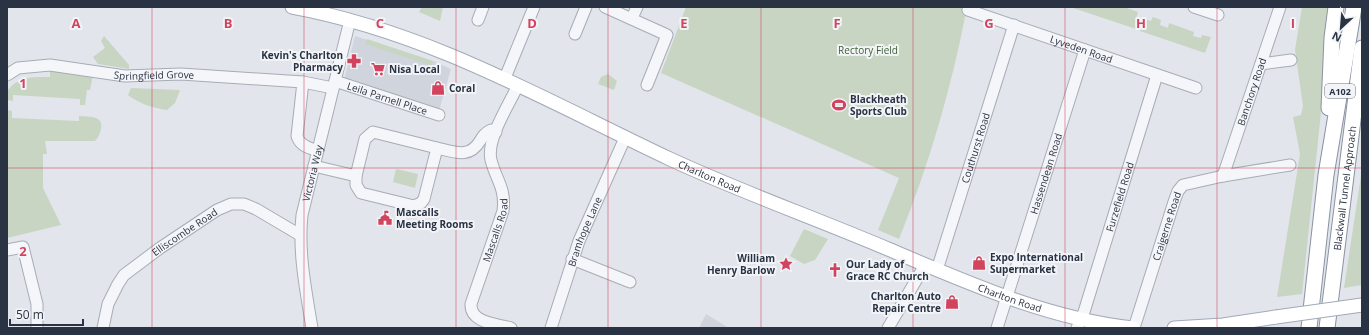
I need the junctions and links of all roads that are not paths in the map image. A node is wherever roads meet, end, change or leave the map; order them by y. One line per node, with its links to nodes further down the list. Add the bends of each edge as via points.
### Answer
1 (292, 7): 11 (main road, Charlton Road)
2 (483, 7): 16 (street)
3 (534, 7): 25 (street)
4 (586, 7): 18 (street)
5 (605, 7): 14 (street)
6 (637, 7): 14 (street)
7 (1194, 7): 13 (street)
8 (1280, 7): 22 (street, Banchory Road)
9 (1336, 7): 39 (highway, via 1332,38)
10 (1354, 7): 39 (highway, A102)
11 (323, 10): 15 (main road, Charlton Road)
12 (968, 10): 17 (street, Lyveden Road)
13 (1218, 15)
14 (632, 18): 29 (street, via 667,35)
15 (350, 20): 25 (main road, Charlton Road, via 443,51); 27 (street, Victoria Way)
16 (478, 20)
17 (1014, 25): 20 (street, Lyveden Road); 46 (street, Couthurst Road)
18 (575, 34)
19 (1362, 48): 42 (highway, Blackwall Tunnel Approach / A102)
20 (1085, 50): 24 (street, Lyveden Road); 48 (street, Hassendean Road)
21 (1291, 60): 22 (street)
22 (1261, 64): 41 (street, Banchory Road)
23 (7, 75): 26 (street, Springfield Grove, via 18,68 50,65 125,76 181,74)
24 (1157, 75): 30 (street, Lyveden Road); 50 (street, Furzefield Road)
25 (505, 78): 28 (main road, Charlton Road)
26 (303, 82): 27 (street, Springfield Grove); 36 (street, via 297,136 304,146)
27 (334, 85): 32 (street, Leila Parnell Place); 36 (street, Victoria Way)
28 (518, 85): 33 (street, Mascalls Road); 34 (main road, Charlton Road)
29 (647, 85)
30 (1196, 88)
31 (1362, 109): 42 (highway)
32 (439, 115)
33 (496, 132): 35 (street, via 490,130 485,133 473,151 467,153); 55 (street, Mascalls Road, via 490,151 491,161 503,189 503,211 471,310 474,316 480,319)
34 (626, 138): 45 (street, Bramhope Lane); 46 (main road, Charlton Road, via 718,180)
35 (437, 148): 40 (street, via 373,132 365,139); 40 (street, via 424,199 418,206 361,193 356,185)
36 (317, 151): 38 (street, Victoria Way)
37 (1290, 165): 41 (street, Craigerne Road)
38 (314, 166): 40 (street); 43 (street, Victoria Way, via 302,215)
39 (1326, 175): 61 (highway, Blackwall Tunnel Approach / A102)
40 (356, 176)
41 (1223, 176): 59 (street, Craigerne Road, via 1183,185 1178,191)
42 (1345, 178): 62 (highway, Blackwall Tunnel Approach / A102)
43 (300, 235): 53 (street, Elliscombe Road, via 244,204 231,204 217,210 124,275 108,304); 54 (street, Victoria Way)
44 (7, 250): 52 (street, via 22,247 37,304)
45 (572, 259): 47 (street); 56 (street, Bramhope Lane)
46 (931, 268): 48 (main road, Charlton Road); 57 (street, Couthurst Road)
47 (630, 282)
48 (1008, 297): 50 (main road, Charlton Road); 58 (street, Hassendean Road)
49 (1362, 305): 51 (main road, bridge, via 1276,317)
50 (1079, 323): 59 (main road, Charlton Road)
51 (1257, 324): 60 (main road)
52 (37, 328)
53 (104, 328)
54 (312, 328)
55 (511, 328)
56 (551, 328)
57 (888, 328)
58 (997, 328)
59 (1134, 328)
60 (1174, 328)
61 (1309, 328)
62 (1326, 328)

